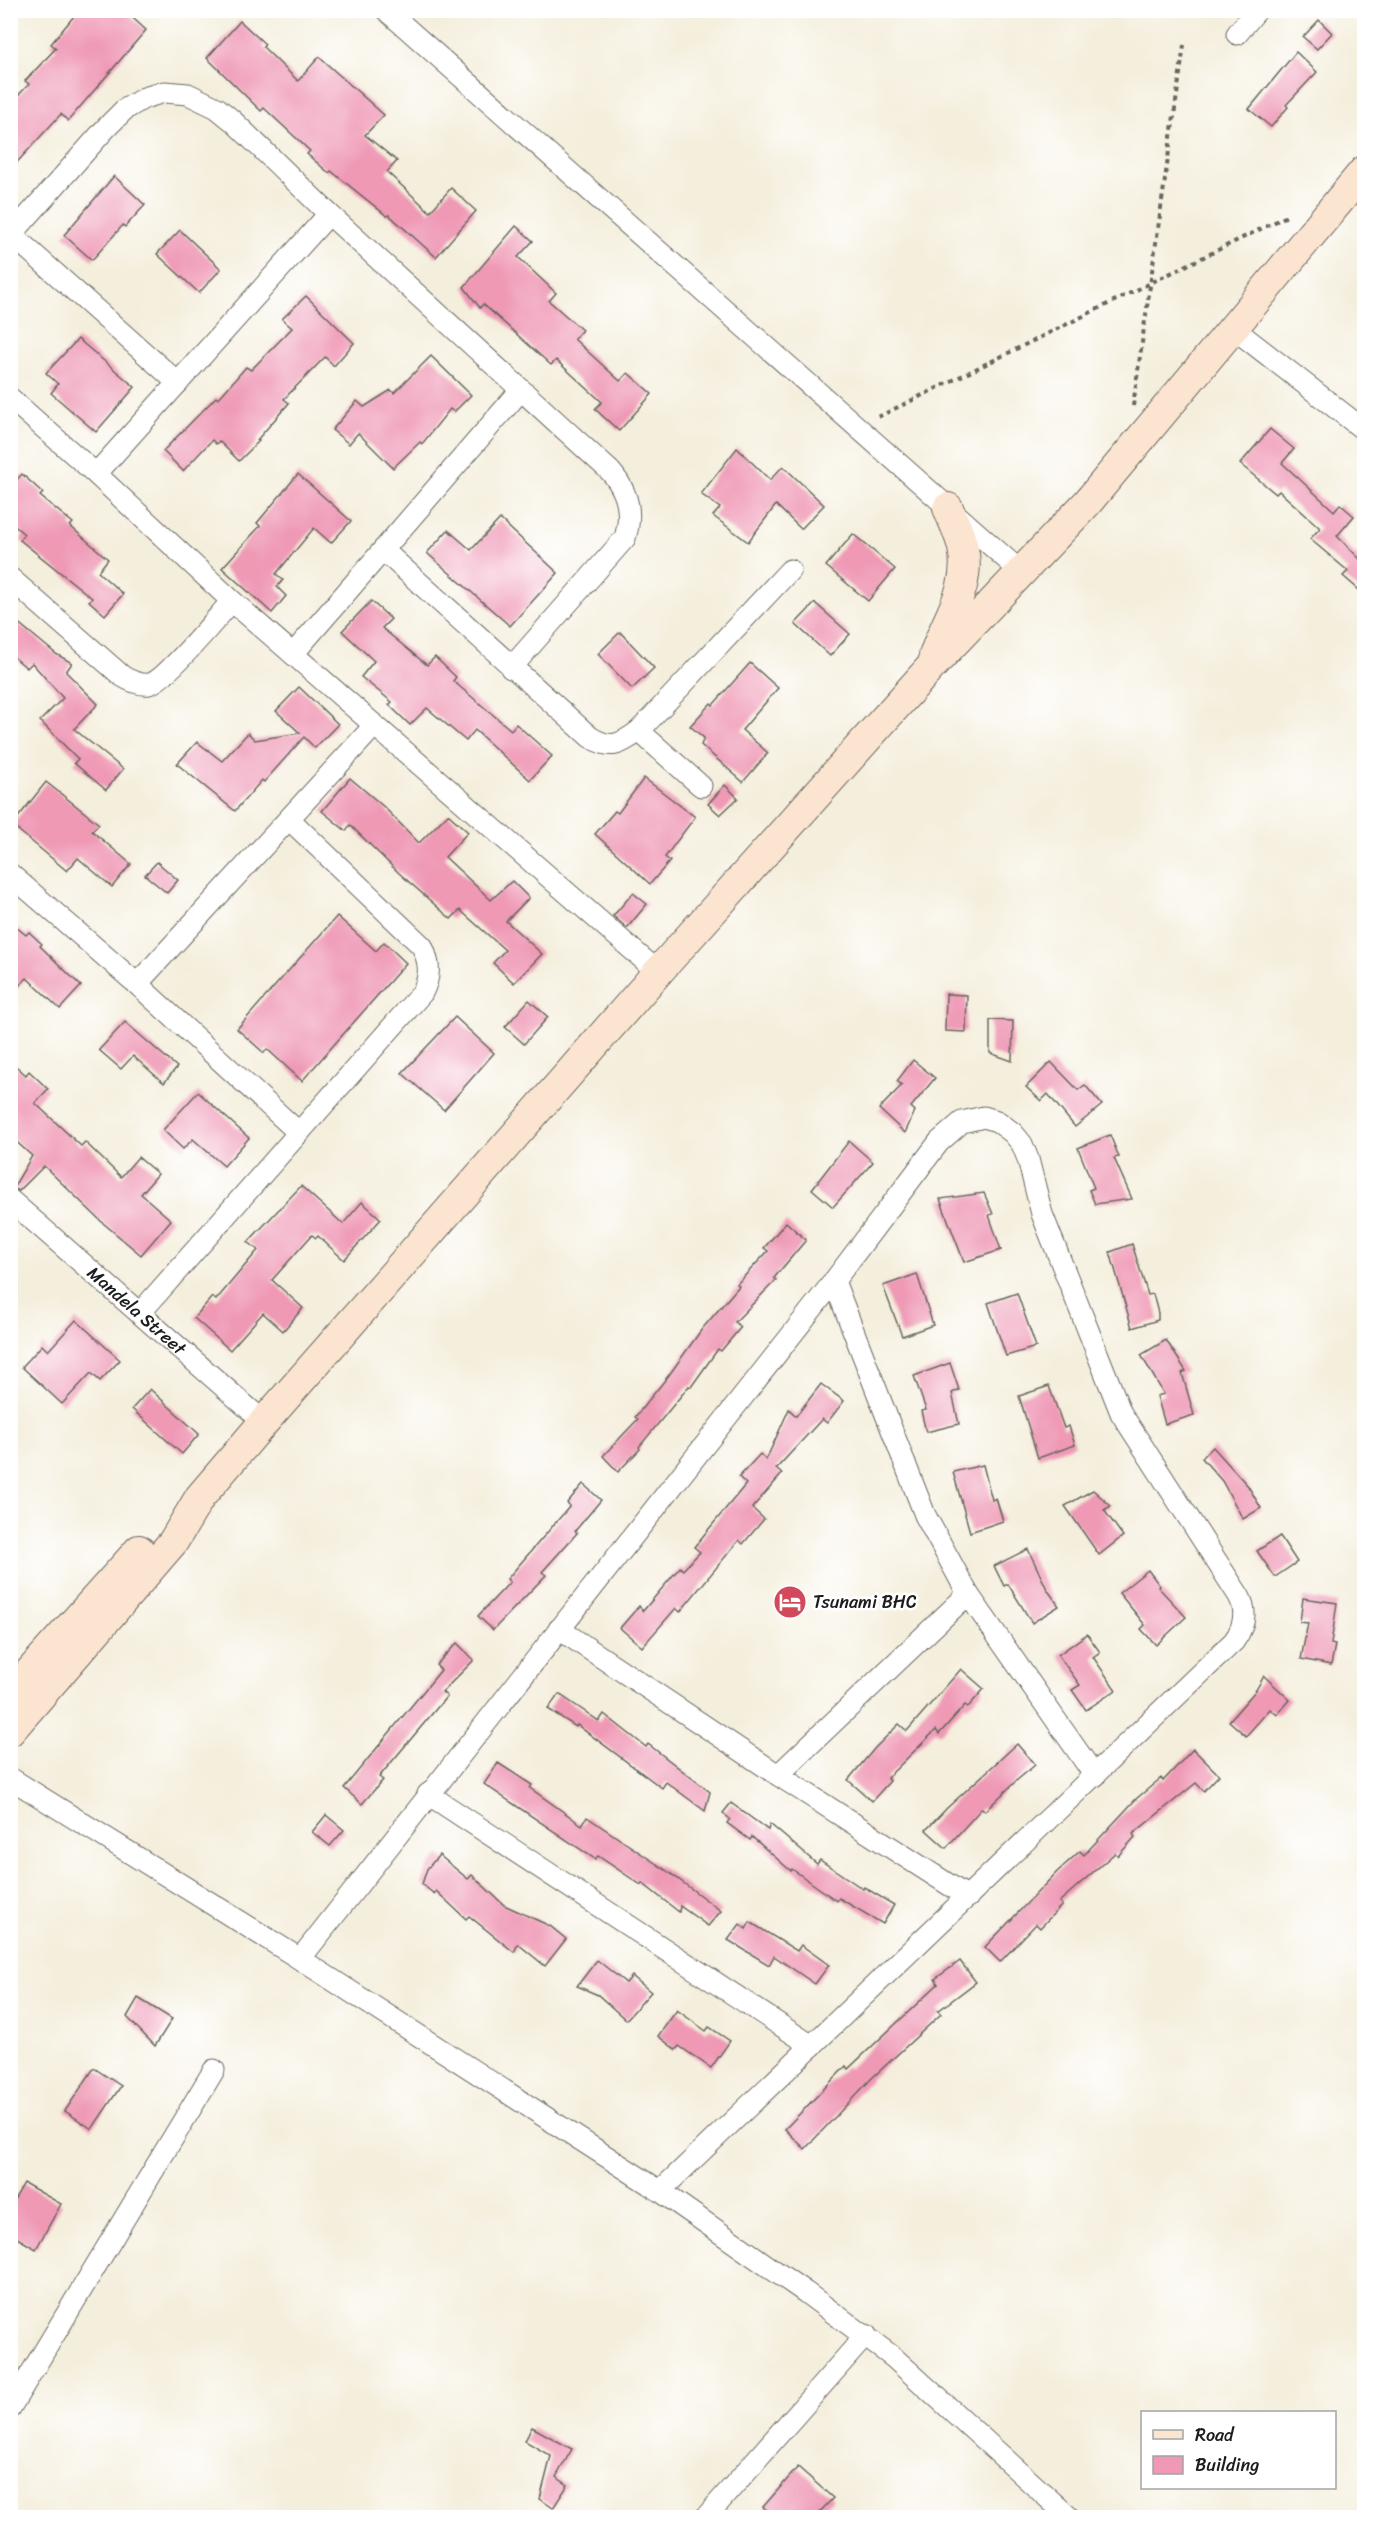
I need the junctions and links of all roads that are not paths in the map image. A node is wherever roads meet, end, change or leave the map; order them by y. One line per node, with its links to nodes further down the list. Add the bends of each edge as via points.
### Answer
1 (386, 10): 13 (street)
2 (1257, 10): 3 (street)
3 (1237, 34)
4 (1365, 171): 7 (main road)
5 (329, 214): 6 (street, via 217,108 188,94 164,92 124,110); 8 (street); 9 (street)
6 (11, 234): 8 (street)
7 (1233, 328): 11 (street); 16 (main road, via 1125,459)
8 (178, 383): 12 (street)
9 (520, 391): 14 (street); 21 (street, via 614,476 624,492 630,516 619,547)
10 (10, 398): 12 (street)
11 (1365, 430)
12 (96, 474): 18 (street)
13 (948, 508): 16 (street); 20 (main road, via 963,548 964,583)
14 (383, 550): 19 (street); 21 (street)
15 (790, 570): 23 (street)
16 (1021, 572): 20 (main road)
17 (10, 578): 18 (street, via 122,676 142,684 164,675)
18 (232, 601): 19 (street)
19 (293, 654): 22 (street)
20 (931, 667): 27 (main road)
21 (511, 668): 23 (street, via 602,744 612,745)
22 (374, 726): 25 (street); 27 (street)
23 (639, 731): 24 (street)
24 (701, 786)
25 (289, 819): 28 (street); 29 (street, via 415,937 426,954 430,972 422,993)
26 (10, 874): 28 (street)
27 (658, 972): 33 (main road)
28 (136, 984): 29 (street)
29 (298, 1132): 32 (street)
30 (10, 1200): 32 (street, Mandela Street)
31 (834, 1281): 35 (street, via 914,1490); 36 (street); 40 (street, via 953,1128 984,1118 997,1121 1017,1138 1028,1159 1042,1214 1121,1413 1239,1596 1245,1612 1243,1626 1234,1641)
32 (140, 1313): 33 (street, Mandela Street)
33 (264, 1422): 34 (main road)
34 (200, 1497): 37 (main road, via 159,1528); 38 (main road, via 172,1542)
35 (968, 1594): 39 (street); 40 (street)
36 (559, 1629): 39 (street); 42 (street)
37 (10, 1694)
38 (10, 1731)
39 (778, 1775): 43 (street)
40 (1095, 1776): 43 (street)
41 (10, 1778): 44 (street)
42 (428, 1794): 44 (street); 45 (street)
43 (968, 1898): 45 (street)
44 (300, 1959): 47 (street)
45 (812, 2046): 47 (street)
46 (214, 2070): 49 (street)
47 (660, 2191): 48 (street)
48 (866, 2335): 50 (street); 51 (street)
49 (10, 2408)
50 (705, 2517)
51 (1070, 2517)

